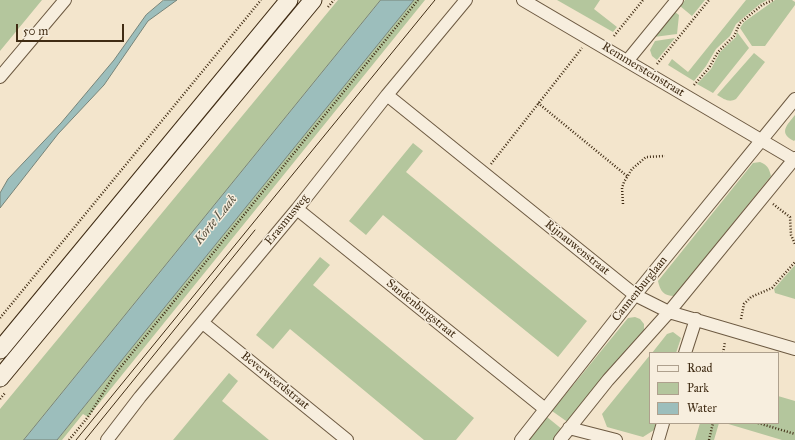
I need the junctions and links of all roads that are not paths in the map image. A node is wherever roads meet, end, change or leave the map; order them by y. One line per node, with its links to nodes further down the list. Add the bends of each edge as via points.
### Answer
1 (65, 0): 8 (street)
2 (289, 0): 19 (main road)
3 (313, 0): 21 (main road)
4 (466, 0): 9 (street, Erasmusweg)
5 (523, 0): 7 (street, Remmersteinstraat)
6 (677, 0): 7 (street)
7 (628, 60): 11 (street, Remmersteinstraat)
8 (0, 77)
9 (388, 95): 13 (street, Erasmusweg); 14 (street, Rijnauwenstraat)
10 (795, 99): 11 (street, Cannenburglaan)
11 (762, 141): 12 (street, Remmersteinstraat); 14 (street, Cannenburglaan)
12 (795, 159): 15 (street)
13 (297, 209): 17 (street, Erasmusweg); 22 (street, Sandenburgstraat)
14 (635, 295): 15 (street, Rijnauwenstraat); 22 (street, Cannenburglaan)
15 (669, 312): 16 (street, Rijnauwenstraat); 24 (street)
16 (696, 319): 18 (street, Rijnauwenstraat); 20 (street)
17 (203, 323): 26 (street, Erasmusweg, via 140,397); 27 (street, Beverweerdstraat)
18 (795, 349)
19 (0, 350)
20 (685, 352)
21 (0, 378)
22 (545, 410): 28 (street, Cannenburglaan)
23 (663, 424): 31 (street)
24 (569, 428): 25 (street); 29 (street)
25 (598, 438): 30 (street)
26 (111, 439)
27 (347, 440)
28 (521, 440)
29 (560, 440)
30 (616, 440)
31 (658, 440)

